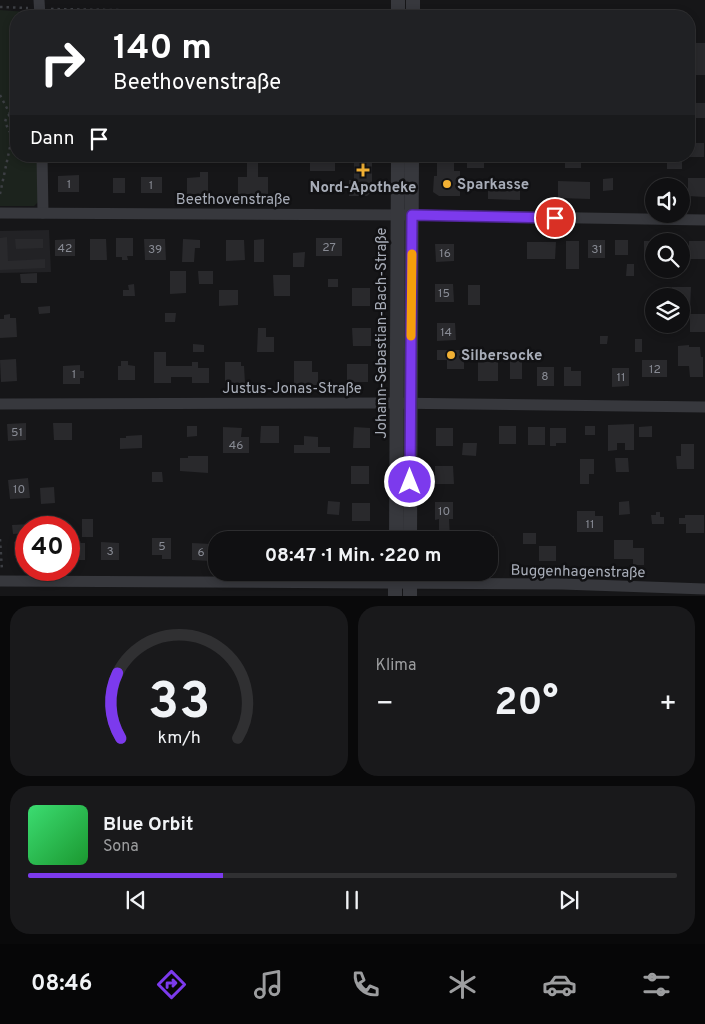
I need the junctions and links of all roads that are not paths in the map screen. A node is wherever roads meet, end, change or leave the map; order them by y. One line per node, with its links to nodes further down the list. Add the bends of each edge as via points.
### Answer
1 (42, 162): 5 (street)
2 (399, 162): 6 (street, Johann-Sebastian-Bach-Straße)
3 (411, 162): 6 (street, Johann-Sebastian-Bach-Straße)
4 (0, 213): 5 (street, Beethovenstraße)
5 (43, 213): 6 (street, Beethovenstraße)
6 (405, 215): 7 (street, Beethovenstraße); 9 (street, Johann-Sebastian-Bach-Straße)
7 (705, 220)
8 (0, 404): 9 (street, Justus-Jonas-Straße)
9 (404, 404): 10 (street, Justus-Jonas-Straße); 11 (street, Johann-Sebastian-Bach-Straße); 12 (street, Johann-Sebastian-Bach-Straße)
10 (705, 407)
11 (397, 531)
12 (410, 531)
13 (1, 581): 14 (street, Buggenhagenstraße)
14 (395, 584): 15 (street, Buggenhagenstraße)
15 (410, 584): 16 (street, Buggenhagenstraße, via 562,584)
16 (705, 589)

